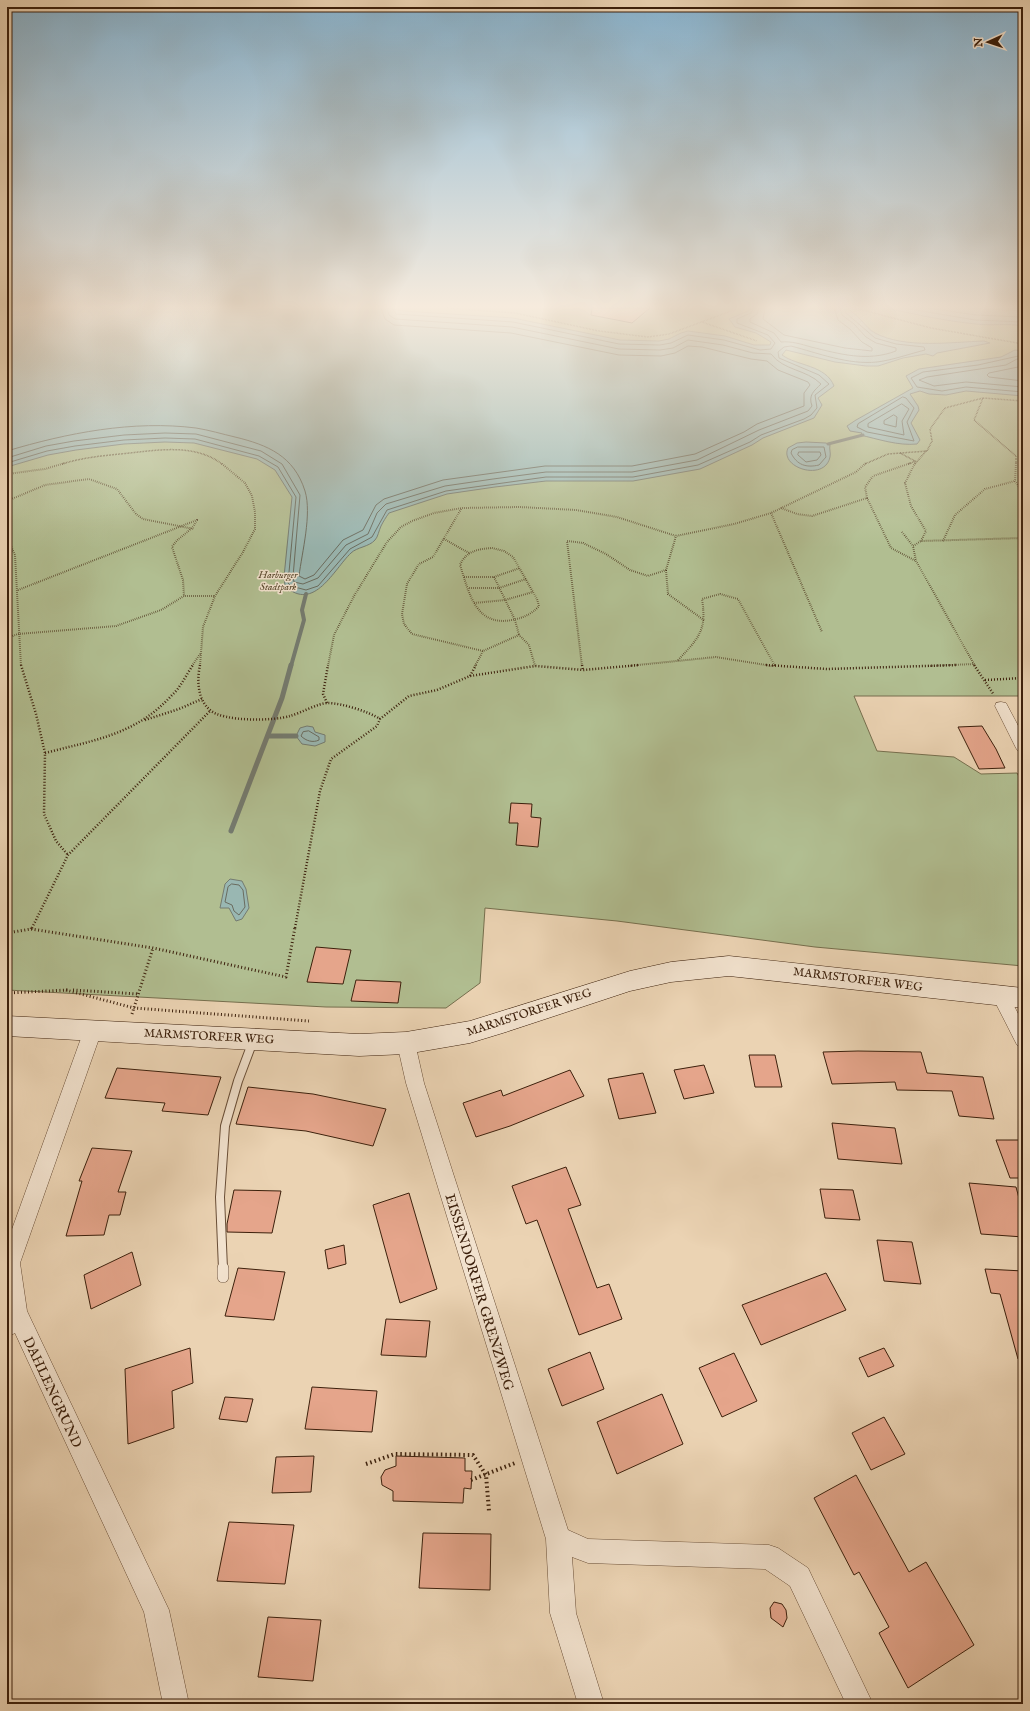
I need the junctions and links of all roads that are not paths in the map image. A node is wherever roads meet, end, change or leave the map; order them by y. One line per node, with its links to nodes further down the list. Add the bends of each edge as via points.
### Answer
1 (1001, 706): 2 (street)
2 (1022, 744)
3 (1012, 997): 7 (street); 8 (street, MARMSTORFER WEG, via 728,966 671,972 630,980 499,1024 437,1039)
4 (7, 1026): 5 (street, MARMSTORFER WEG)
5 (93, 1030): 6 (street, MARMSTORFER WEG); 10 (street, DAHLENGRUND, via 10,1263)
6 (254, 1039): 8 (street, MARMSTORFER WEG, via 359,1045); 9 (lane, via 225,1126 220,1197)
7 (1023, 1040)
8 (406, 1043): 11 (street, EISSENDORFER GRENZWEG, via 415,1083)
9 (223, 1277)
10 (11, 1319): 12 (street, DAHLENGRUND, via 156,1610)
11 (558, 1539): 13 (street, EISSENDORFER GRENZWEG, via 563,1612); 14 (street, via 588,1551 769,1557 799,1577)
12 (176, 1704)
13 (591, 1704)
14 (860, 1704)

